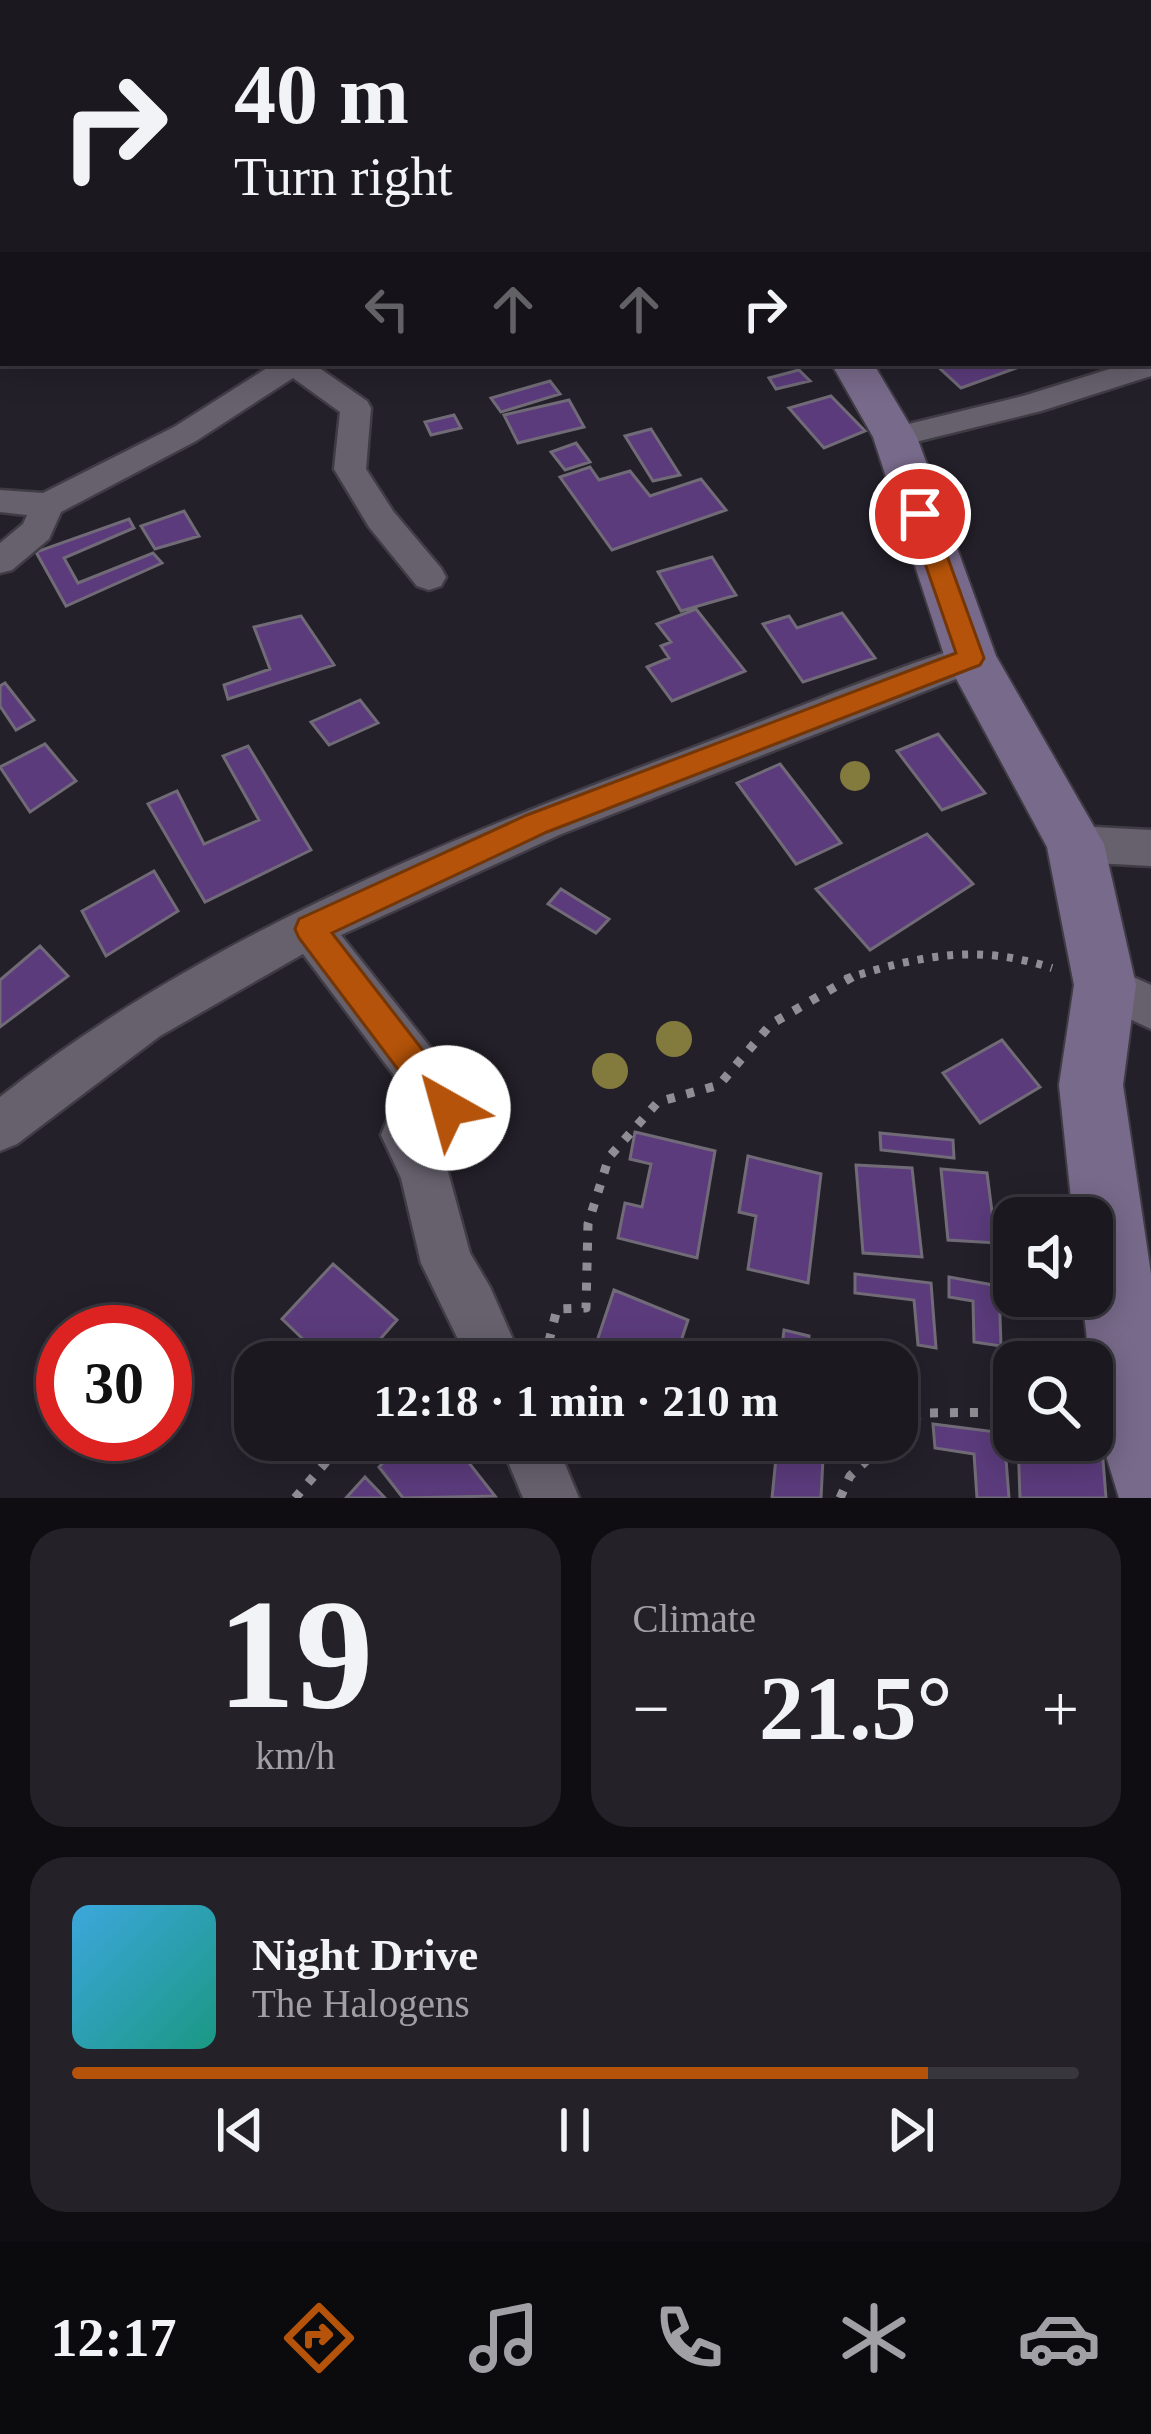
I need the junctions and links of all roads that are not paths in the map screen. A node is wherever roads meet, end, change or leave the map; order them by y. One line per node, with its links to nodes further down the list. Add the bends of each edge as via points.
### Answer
1 (290, 366): 7 (street, via 185,434)
2 (296, 366): 9 (street, via 356,408 350,469)
3 (854, 366): 5 (street)
4 (1151, 366): 5 (street)
5 (895, 437): 10 (street)
6 (0, 501): 7 (street)
7 (47, 505): 8 (street, via 37,532)
8 (0, 560)
9 (429, 577)
10 (971, 658): 11 (street); 13 (street, via 537,823)
11 (1075, 844): 12 (street); 14 (street)
12 (1151, 848)
13 (310, 929): 15 (street, via 164,1004); 16 (street, via 448,1108 405,1135 424,1172 447,1263)
14 (1128, 996): 18 (street, via 1090,1085 1135,1426)
15 (0, 1127)
16 (487, 1341)
17 (536, 1461): 19 (street)
18 (1151, 1481)
19 (551, 1498)

